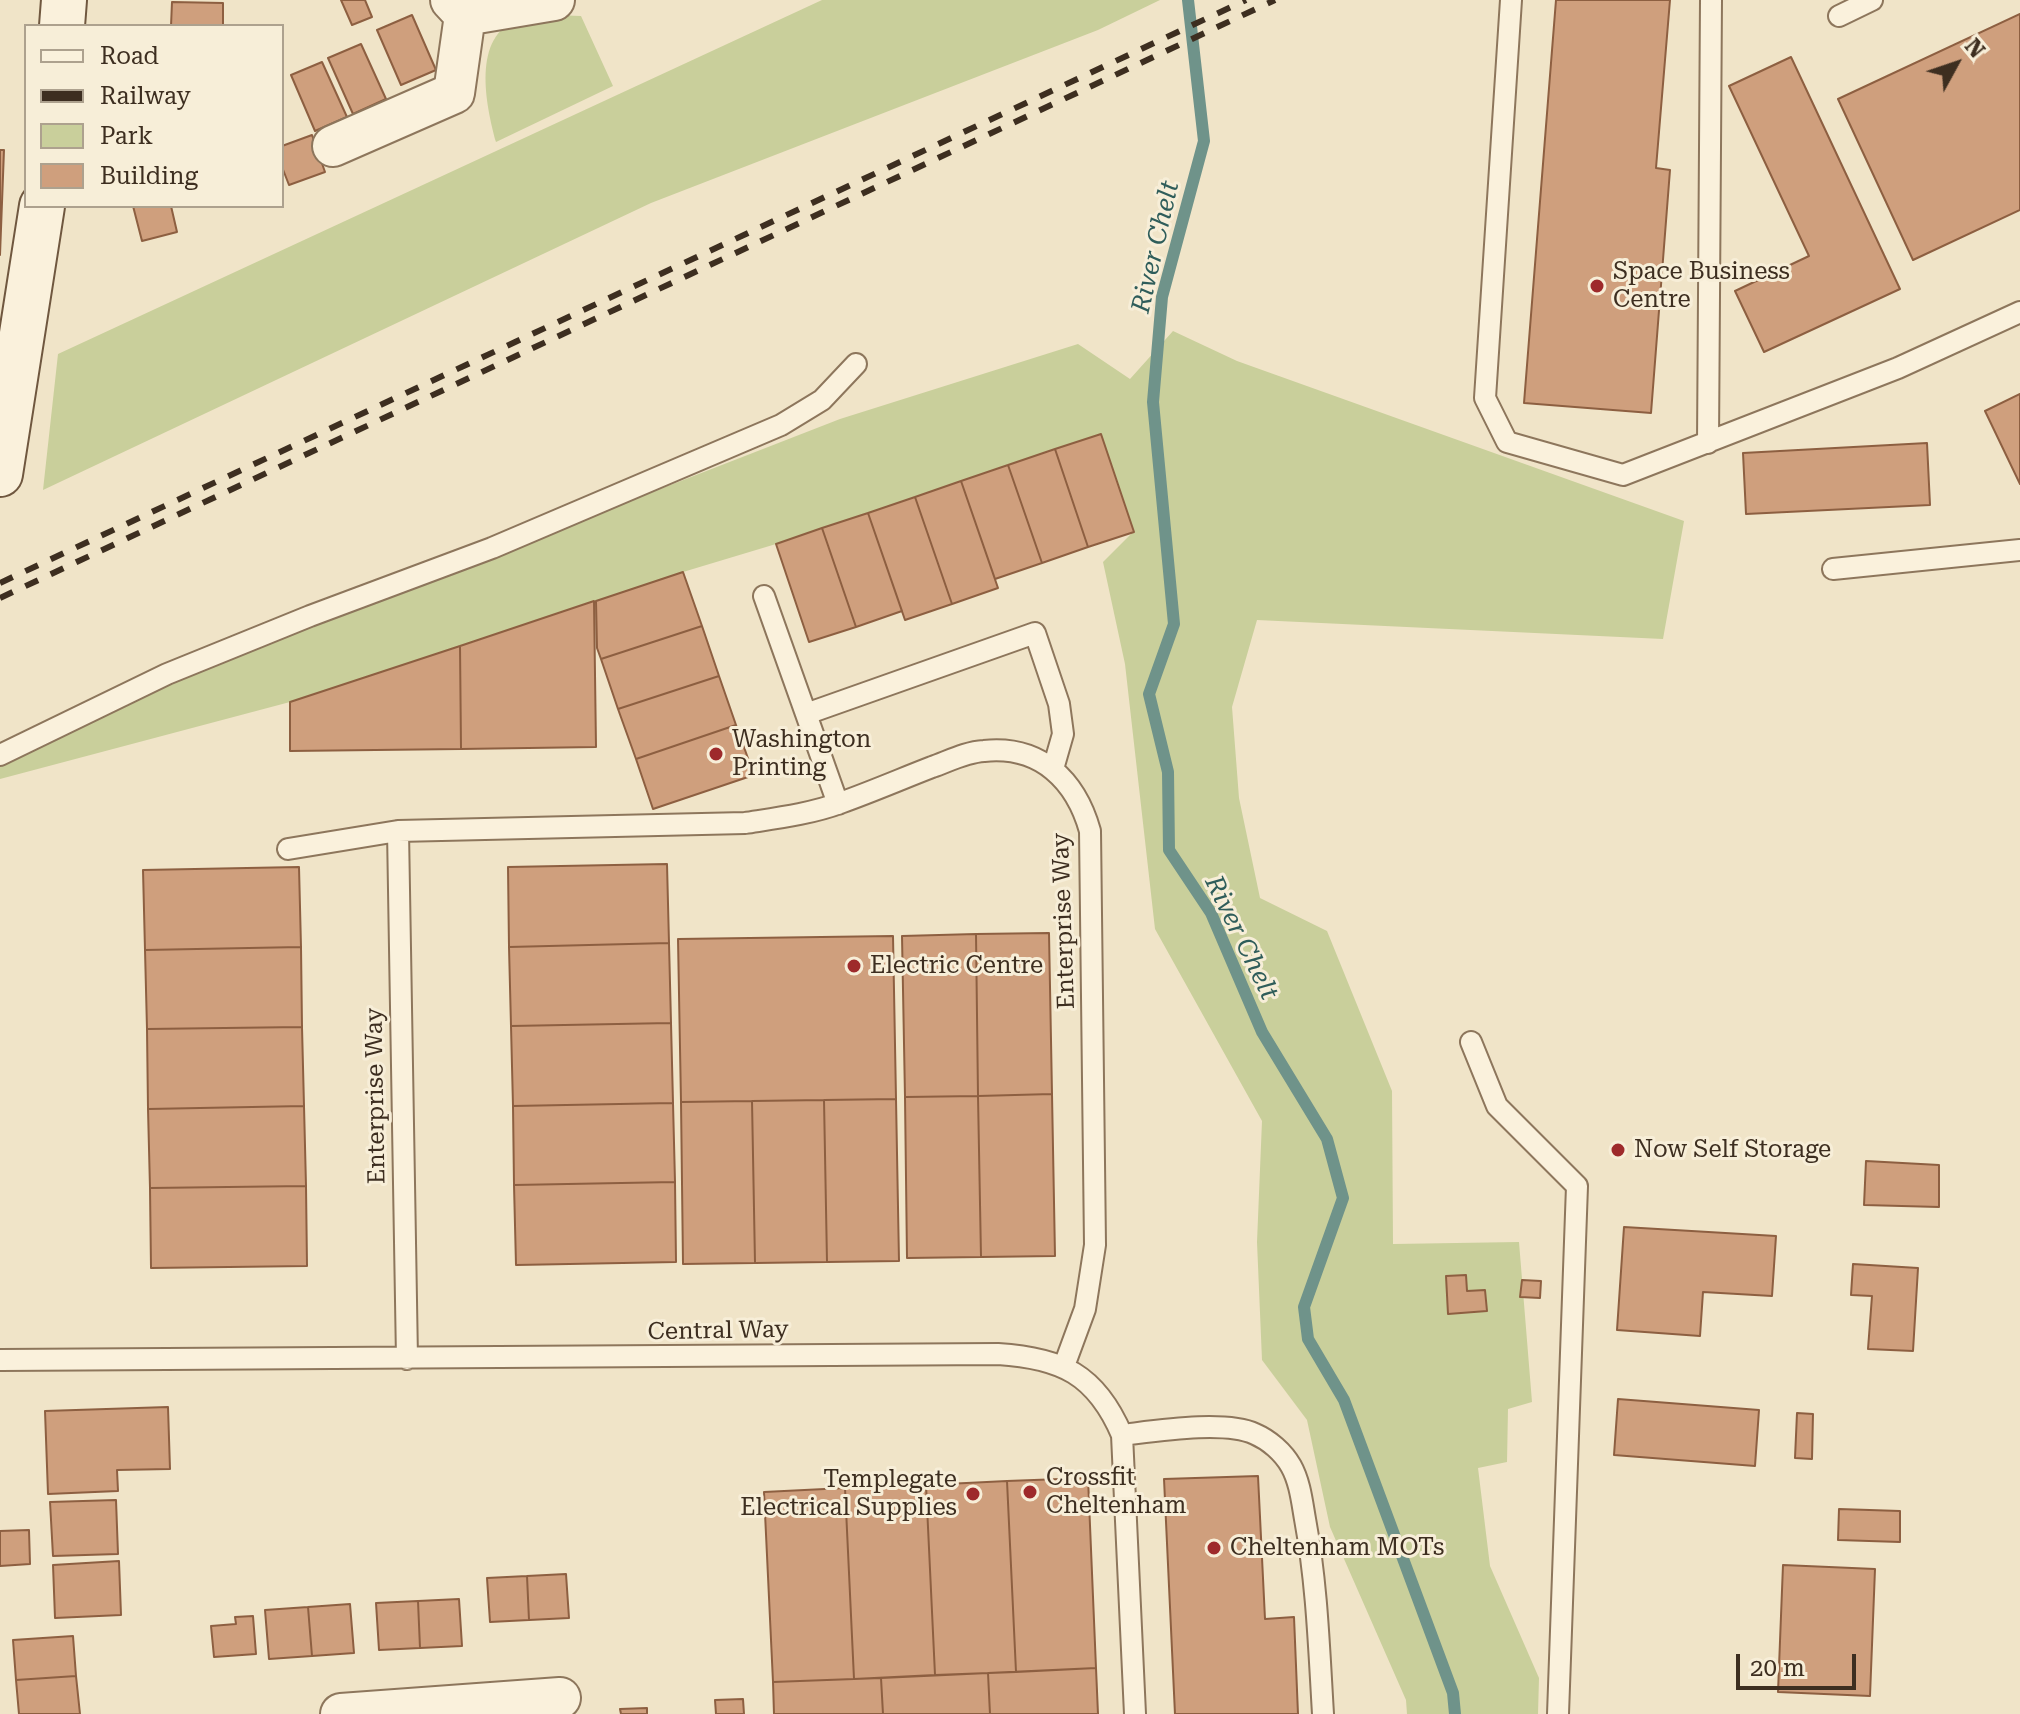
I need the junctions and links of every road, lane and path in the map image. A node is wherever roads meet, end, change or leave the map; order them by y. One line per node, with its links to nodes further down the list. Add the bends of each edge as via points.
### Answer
1 (64, 0): 8 (street)
2 (554, 0): 6 (street)
3 (1511, 0): 13 (lane, via 1485,398 1507,442 1623,475)
4 (1711, 0): 13 (lane)
5 (1872, 0): 7 (lane)
6 (458, 7): 9 (street, via 454,93)
7 (1839, 16)
8 (62, 24)
9 (333, 146)
10 (42, 208): 14 (street)
11 (2020, 312): 13 (lane, via 1898,368)
12 (856, 364): 19 (lane, via 822,400 781,425 492,548 167,674)
13 (1708, 443)
14 (0, 474)
15 (2020, 550): 16 (lane)
16 (1833, 569)
17 (764, 596): 18 (lane)
18 (806, 714): 20 (lane, via 1035,633 1059,704 1063,734); 21 (lane)
19 (0, 755)
20 (1053, 769): 21 (lane, Enterprise Way, via 1008,751 983,751); 27 (lane, Enterprise Way, via 1071,786 1090,831 1095,1245 1085,1309)
21 (838, 804): 22 (lane, Enterprise Way, via 745,823)
22 (398, 831): 23 (lane, Enterprise Way); 25 (lane, Enterprise Way)
23 (288, 849)
24 (1471, 1042): 33 (lane, via 1497,1106 1577,1186)
25 (407, 1359): 26 (lane, Central Way); 27 (lane, Central Way, via 998,1354)
26 (0, 1360)
27 (1064, 1366): 28 (lane, Central Way, via 1103,1398)
28 (1122, 1435): 31 (lane, Central Way); 32 (lane, via 1240,1429 1255,1434 1292,1467 1315,1572)
29 (560, 1698): 30 (street)
30 (341, 1714)
31 (1135, 1714)
32 (1323, 1714)
33 (1558, 1714)

